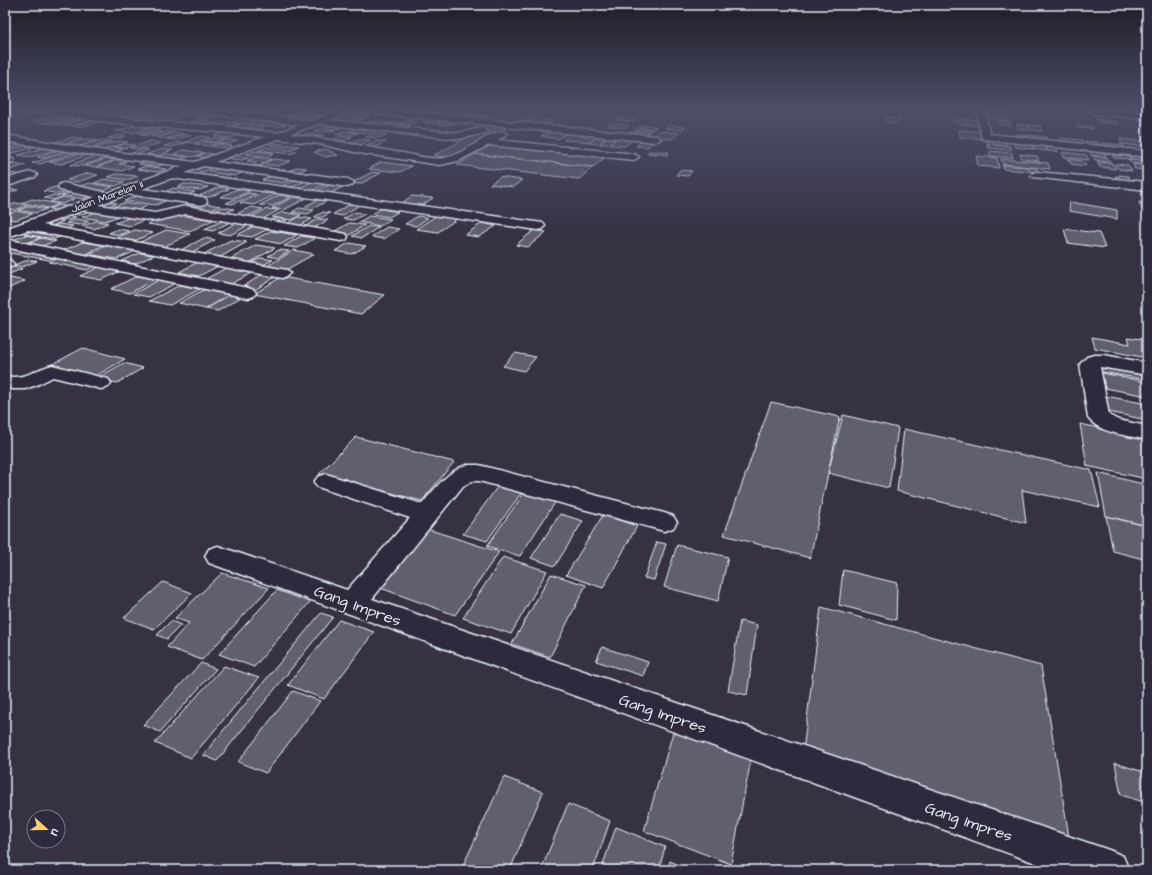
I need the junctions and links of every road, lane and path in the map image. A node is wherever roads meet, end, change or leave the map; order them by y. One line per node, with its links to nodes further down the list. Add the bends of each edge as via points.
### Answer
1 (92, 152): 10 (street)
2 (149, 152): 10 (street)
3 (238, 152): 13 (street, Jalan Marelan II)
4 (372, 152): 5 (street, via 444,162)
5 (467, 152)
6 (583, 152): 11 (street)
7 (1085, 152): 12 (street)
8 (1127, 152): 9 (street)
9 (1147, 154)
10 (136, 157): 13 (street)
11 (634, 157)
12 (1091, 161)
13 (203, 167): 14 (street, Jalan Marelan II); 18 (street)
14 (169, 174): 21 (street, Jalan Marelan II); 26 (street)
15 (32, 175): 17 (street)
16 (1037, 175): 19 (street)
17 (6, 182)
18 (348, 183)
19 (1147, 186)
20 (64, 187): 22 (street)
21 (126, 190): 22 (street, Jalan Marelan II); 23 (street)
22 (107, 196): 24 (street, Jalan Marelan II)
23 (216, 203)
24 (81, 206): 25 (street, Jalan Marelan II); 28 (street, via 155,217 186,210)
25 (26, 226): 27 (street, Jalan Marelan II); 30 (street)
26 (538, 226)
27 (5, 234)
28 (342, 237)
29 (5, 243): 31 (street)
30 (282, 273)
31 (248, 293)
32 (1147, 369): 35 (street, via 1094,360 1090,364 1099,418 1111,425)
33 (5, 382): 34 (street, via 22,385 52,371)
34 (101, 383)
35 (1147, 433)
36 (326, 482): 37 (street)
37 (426, 514): 38 (street, via 455,481 462,475 474,472); 40 (street)
38 (664, 522)
39 (218, 556): 40 (street, Gang Impres)
40 (352, 603): 41 (street, Gang Impres)
41 (1109, 870)

